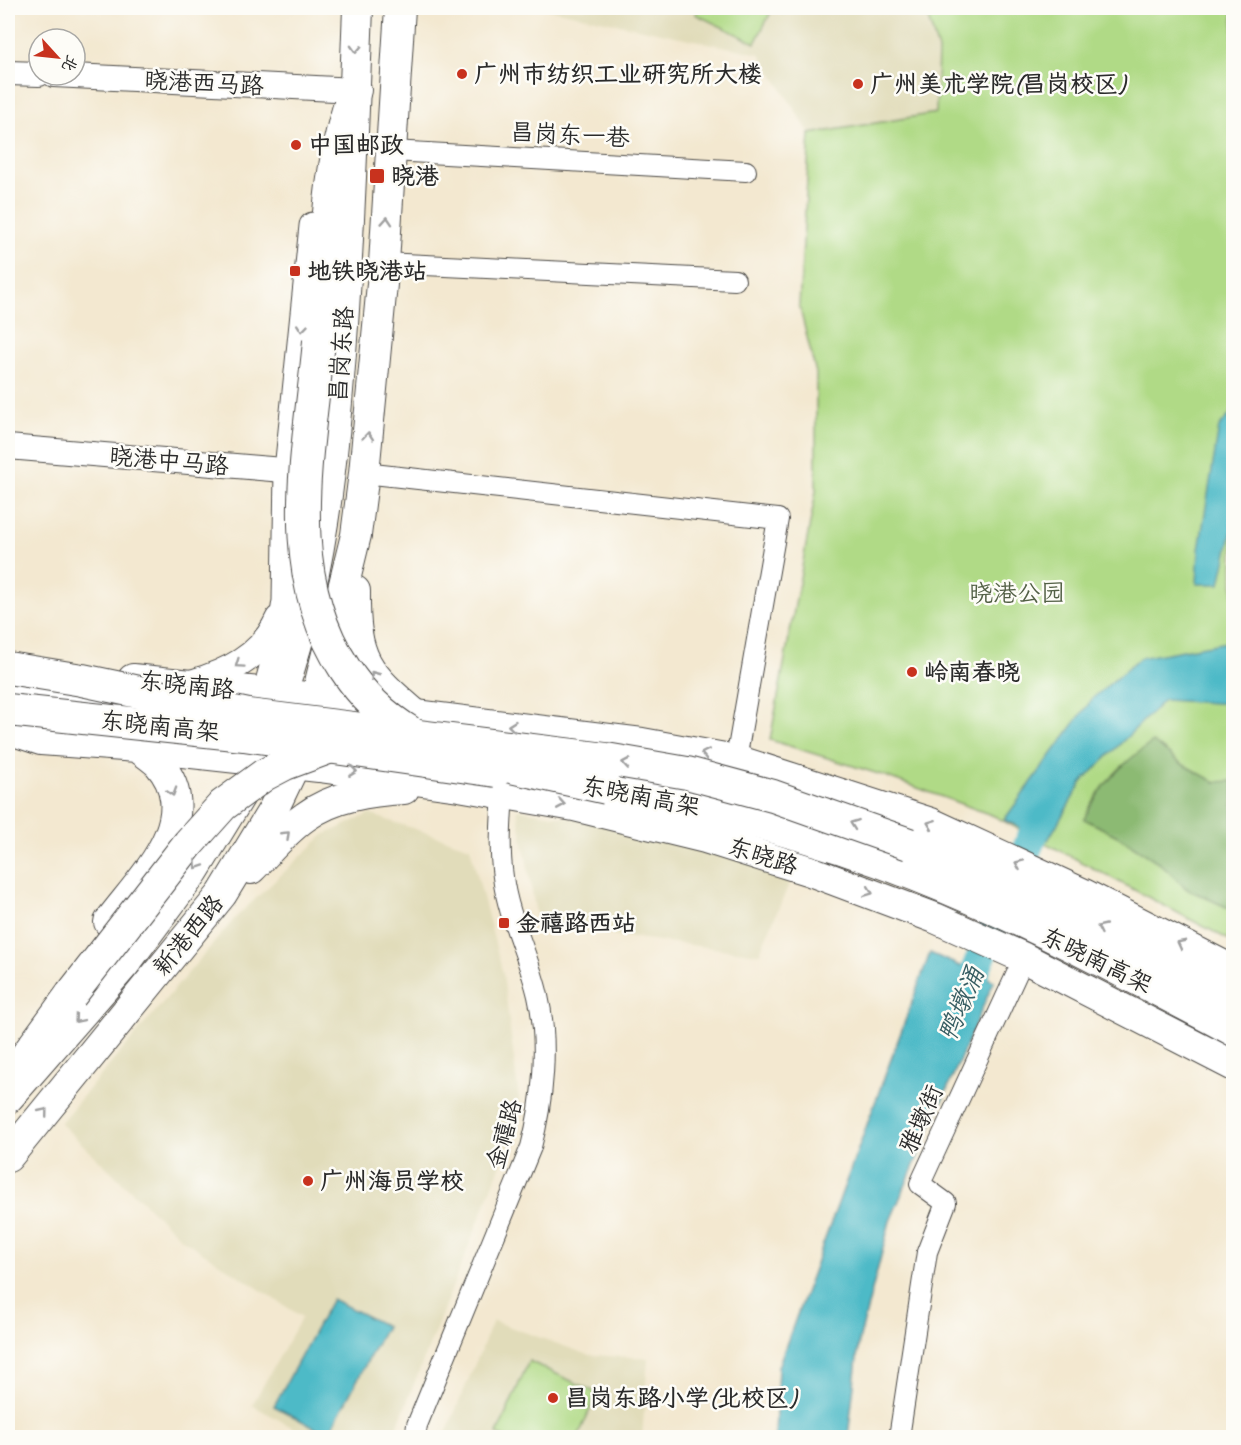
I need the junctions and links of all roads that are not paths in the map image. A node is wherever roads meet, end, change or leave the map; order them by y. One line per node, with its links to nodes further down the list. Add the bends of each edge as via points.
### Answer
1 (358, 8): 6 (main road, 昌岗东路, one-way to 6)
2 (400, 8): 7 (main road, 昌岗东路)
3 (8, 73): 4 (street)
4 (27, 74)
5 (87, 77): 6 (street, 晓港西马路)
6 (355, 90): 12 (main road, one-way to 12, via 331,126 324,146); 14 (main road, 昌岗东路); 35 (highway, bridge, via 343,123 335,170 305,496 303,546 315,610 337,657 356,684 398,724 435,745 493,765)
7 (392, 151): 8 (street, 昌岗东一巷); 9 (main road, 昌岗东路, one-way to 7)
8 (746, 171)
9 (384, 263): 10 (street); 13 (main road, 昌岗东路, one-way to 9)
10 (735, 280)
11 (8, 447): 12 (street, 晓港中马路)
12 (288, 470): 14 (street, 晓港中马路); 16 (main road)
13 (364, 473): 15 (main road, 昌岗东路); 33 (street, via 778,519)
14 (331, 474): 16 (main road); 28 (main road, 昌岗东路, via 321,544)
15 (356, 536): 23 (main road, 昌岗东路); 25 (main road, one-way to 15, via 372,674 354,631)
16 (286, 602): 21 (main road, one-way to 21, via 277,624 256,651 236,667); 28 (main road)
17 (8, 655): 20 (street, 东晓南路)
18 (8, 668): 28 (highway, bridge, via 93,683)
19 (8, 674): 20 (main road, 东晓南路)
20 (93, 674): 21 (main road, 东晓南路)
21 (188, 685): 28 (main road, 东晓南路)
22 (8, 689): 28 (highway, 东晓南高架, bridge)
23 (318, 693): 25 (main road); 28 (main road); 28 (main road, 新港西路)
24 (8, 711): 28 (highway, 东晓南高架, bridge)
25 (416, 715): 26 (main road)
26 (470, 721): 33 (main road, one-way to 26, via 642,743); 34 (street)
27 (8, 729): 28 (highway, bridge); 31 (main road)
28 (267, 733): 29 (highway, 东晓南高架, bridge); 32 (main road); 34 (main road, 东晓路, one-way to 34); 35 (highway, 东晓南高架, bridge); 38 (main road, 新港西路); 39 (main road, 新港西路)
29 (441, 737): 40 (highway, 东晓南高架, one-way to 29, bridge, via 909,844 716,780 606,759); 50 (highway, bridge, via 342,743 285,764 223,805 71,994)
30 (8, 740): 31 (street)
31 (41, 740): 32 (main road)
32 (137, 747): 48 (main road, one-way to 48, via 159,764 176,806 175,821 164,848)
33 (736, 760): 40 (main road, one-way to 33, via 931,823)
34 (459, 786): 36 (main road, 东晓路); 42 (main road, one-way to 34, via 304,817 320,808 365,793)
35 (606, 788): 37 (highway, 东晓南高架)
36 (503, 794): 43 (main road, 东晓路, one-way to 43, via 653,823 810,871 935,918); 53 (street, 金禧路, via 503,879 539,998 541,1110 531,1147)
37 (703, 808): 46 (highway, 东晓南高架, via 805,835 918,876 1116,968); 47 (highway, via 811,843 897,878)
38 (229, 816): 39 (main road); 51 (main road, 新港西路, one-way to 51, via 194,871 124,965)
39 (261, 831): 42 (main road, 新港西路)
40 (979, 860): 41 (highway, 东晓南高架, one-way to 40)
41 (1048, 890): 44 (main road, one-way to 41); 45 (highway, 东晓南高架, one-way to 41, via 1154,954)
42 (214, 905): 52 (main road, 新港西路, one-way to 42)
43 (1018, 956): 49 (main road, 东晓路); 54 (street, 雅墩街, via 920,1184 946,1203 927,1252 900,1431)
44 (1233, 971)
45 (1233, 995)
46 (1233, 1030)
47 (1233, 1050)
48 (8, 1057)
49 (1233, 1066)
50 (8, 1081)
51 (8, 1098)
52 (8, 1157)
53 (415, 1437)
54 (903, 1437)

